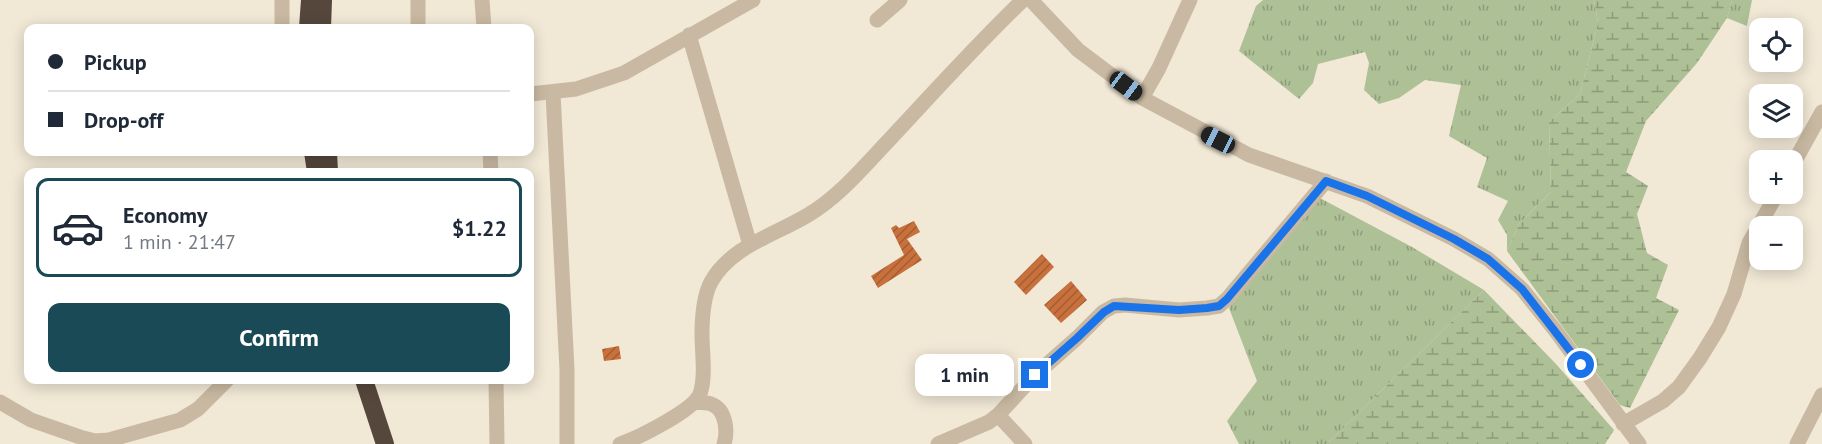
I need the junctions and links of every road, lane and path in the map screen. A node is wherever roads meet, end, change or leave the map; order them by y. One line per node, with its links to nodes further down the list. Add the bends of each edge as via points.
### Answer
1 (282, 0): 12 (street)
2 (310, 0): 13 (highway)
3 (322, 0): 14 (highway)
4 (418, 0): 15 (street)
5 (482, 0): 16 (street)
6 (753, 0): 17 (street)
7 (900, 0): 11 (street)
8 (1023, 0): 25 (street, via 826,203)
9 (1031, 0): 20 (street, via 1078,50)
10 (1190, 0): 20 (street)
11 (877, 20)
12 (282, 24)
13 (308, 24)
14 (322, 24)
15 (418, 24)
16 (484, 24)
17 (689, 35): 18 (street, via 624,73); 25 (street)
18 (553, 93): 19 (street); 36 (street)
19 (534, 94)
20 (1142, 98): 23 (street, via 1249,155)
21 (1822, 111): 22 (street)
22 (1801, 150)
23 (1326, 181): 32 (street, via 1219,306 1179,310 1114,306 1035,375); 33 (street, via 1367,196 1488,259 1522,289)
24 (1771, 204): 33 (street, via 1749,243 1734,294 1719,327 1700,358 1663,401)
25 (750, 245): 31 (street, via 720,269 711,282 702,322 702,384)
26 (223, 384): 30 (street, via 198,409 180,420 109,440 83,438 31,420)
27 (365, 384): 34 (highway)
28 (496, 384): 35 (street)
29 (1822, 395): 42 (street)
30 (0, 402)
31 (695, 402): 37 (street); 38 (street, via 712,404 721,412)
32 (998, 416): 39 (street); 40 (street)
33 (1623, 424): 41 (street)
34 (385, 444)
35 (497, 444)
36 (567, 444)
37 (620, 444)
38 (724, 444)
39 (938, 444)
40 (1025, 444)
41 (1638, 444)
42 (1797, 444)

